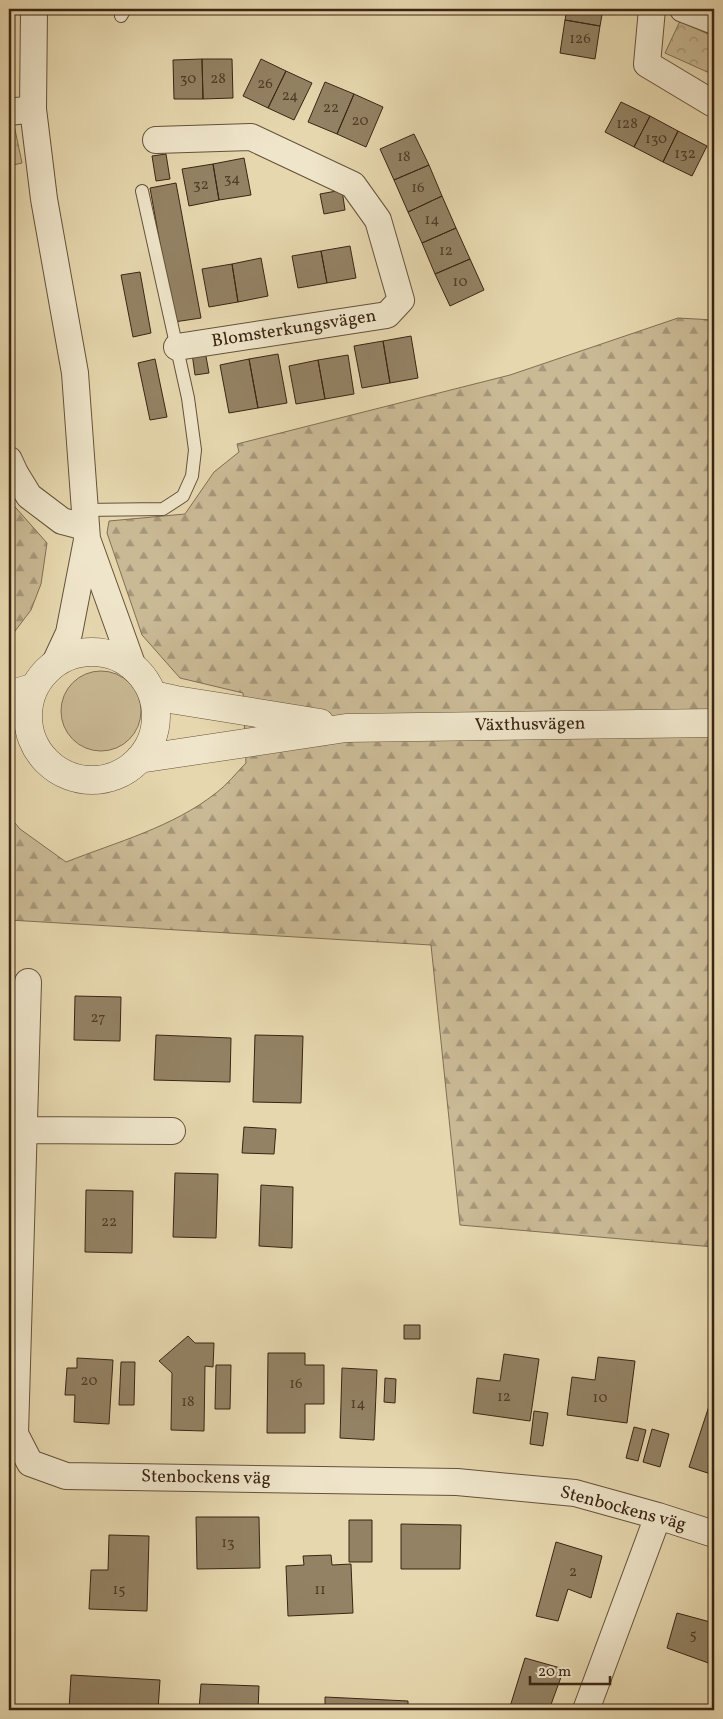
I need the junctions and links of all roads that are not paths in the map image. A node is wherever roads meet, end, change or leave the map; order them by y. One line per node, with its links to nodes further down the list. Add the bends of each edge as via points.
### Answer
1 (34, 9): 6 (street)
2 (652, 9): 5 (street, via 647,64)
3 (683, 9): 4 (street)
4 (714, 21)
5 (714, 103)
6 (21, 111): 11 (street, via 44,199 74,373)
7 (156, 140): 9 (street, Blomsterkungsvägen, via 251,137 353,185 378,220 401,300 387,315)
8 (142, 191): 9 (lane)
9 (176, 347): 11 (lane, via 188,398 194,450 192,476 183,496 163,509)
10 (9, 460): 11 (street, via 29,496 62,521)
11 (85, 526): 12 (street, via 69,633); 13 (street)
12 (56, 663): 13 (street, Växthusvägen, via 85,652 119,658); 14 (street, Växthusvägen)
13 (133, 667): 16 (street, Växthusvägen)
14 (35, 687): 15 (street); 20 (street, Växthusvägen, via 28,718)
15 (9, 695)
16 (153, 695): 18 (street, Växthusvägen); 21 (street, Växthusvägen, via 155,729 150,745)
17 (714, 723): 18 (street, Växthusvägen)
18 (346, 728): 21 (street, Växthusvägen)
19 (9, 736): 20 (street, Växthusvägen)
20 (37, 748): 21 (street, Växthusvägen, via 60,771 76,778 110,778)
21 (139, 760)
22 (28, 982): 23 (street, Stenbockens väg)
23 (25, 1130): 24 (street); 25 (street, Stenbockens väg, via 16,1434 30,1463 66,1476 457,1482 575,1493)
24 (172, 1131)
25 (658, 1516): 26 (street, Stenbockens väg); 27 (street)
26 (714, 1534)
27 (586, 1710)

